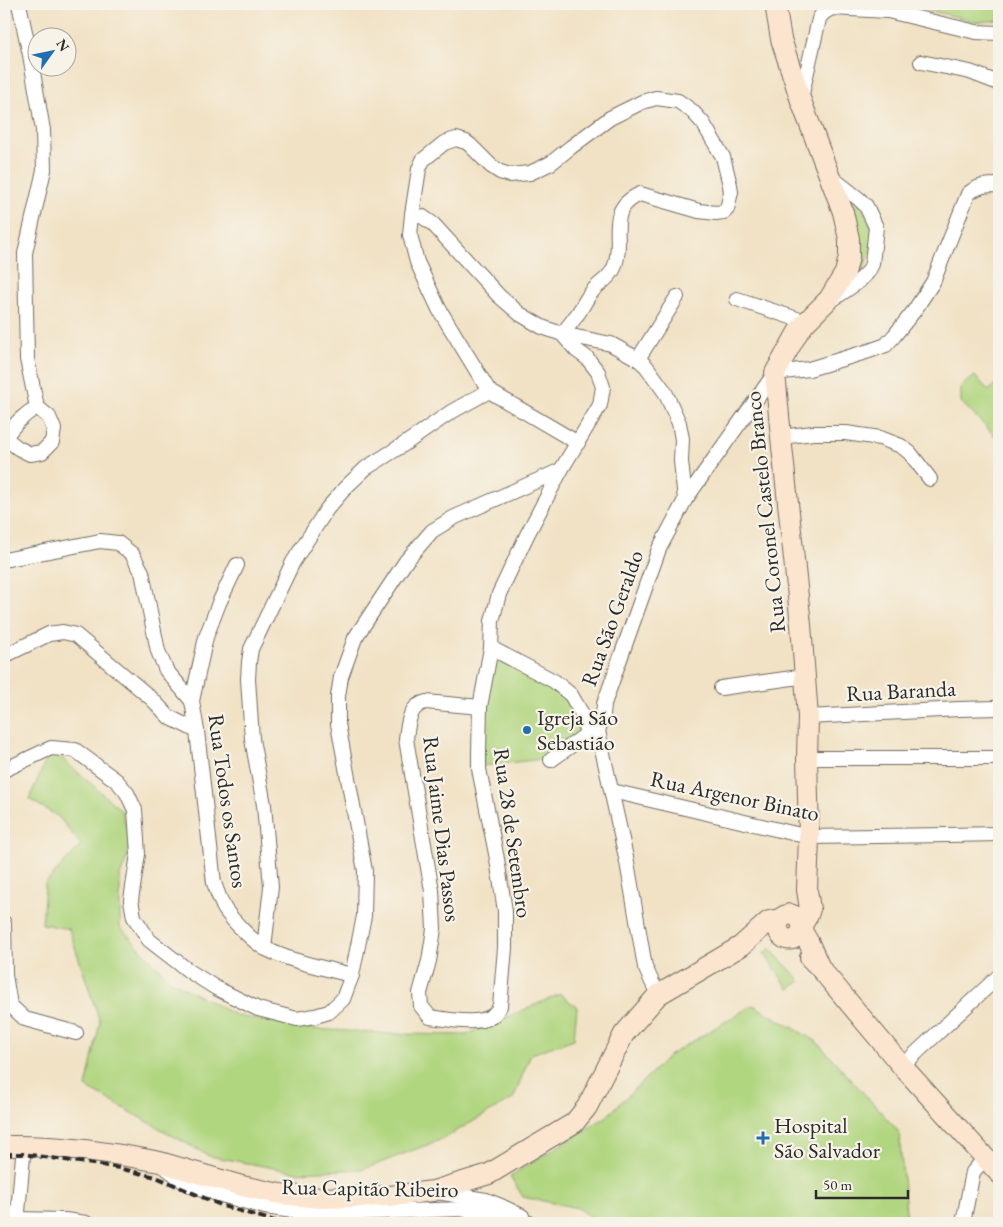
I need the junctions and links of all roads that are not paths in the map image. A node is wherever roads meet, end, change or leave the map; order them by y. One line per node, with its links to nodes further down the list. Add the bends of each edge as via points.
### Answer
1 (19, 4): 17 (street, via 43,130 44,170 24,253 27,359)
2 (775, 4): 6 (main road, Rua Coronel Castelo Branco)
3 (999, 33): 6 (street, via 976,32 888,11 832,8 819,19)
4 (921, 62): 5 (street, via 970,72)
5 (999, 84)
6 (801, 101): 7 (main road, Rua Coronel Castelo Branco)
7 (830, 176): 12 (main road, Rua Coronel Castelo Branco, via 843,212 849,257 845,273 829,299); 12 (street, via 866,206 876,227 872,264 858,282)
8 (999, 185): 15 (street, via 982,185 968,194 933,282 886,345 809,369)
9 (412, 214): 13 (street, via 433,224 499,296 520,314); 13 (street, via 423,160 444,142 456,138 466,142 500,172 510,175 530,173 551,162 610,118 642,102 656,98 678,101 692,111 723,157 731,192 727,209 716,213 640,194 632,198 618,216 618,257 614,270 592,292); 16 (street, via 410,235 417,262 440,309)
10 (678, 297): 14 (street)
11 (737, 299): 12 (street)
12 (813, 315): 15 (main road, Rua Coronel Castelo Branco, via 798,332)
13 (562, 334): 14 (street, via 611,344); 20 (street, Rua 28 de Setembro, via 598,372 603,388 600,405)
14 (638, 359): 23 (street, via 665,392 679,423)
15 (775, 373): 19 (main road, Rua Coronel Castelo Branco); 23 (street, Rua São Geraldo)
16 (489, 391): 20 (street); 45 (street, via 366,468 346,487 327,509 293,562 251,649 248,679 252,739 264,805 271,887)
17 (37, 407): 18 (street, via 20,419); 18 (street, via 54,430 52,442 42,452 30,454)
18 (4, 437)
19 (781, 438): 22 (street, via 813,433 846,433 880,438 910,453); 28 (main road, Rua Coronel Castelo Branco)
20 (578, 443): 21 (street, Rua 28 de Setembro)
21 (561, 470): 26 (street, Rua 28 de Setembro, via 499,594 492,621); 46 (street, via 453,518 432,531 406,561 354,638 338,696 338,724 365,871 364,916)
22 (930, 479)
23 (685, 500): 35 (street, Rua São Geraldo, via 659,549 604,704 603,715)
24 (4, 560): 30 (street, Rua Todos os Santos, via 100,541 118,544 132,554 142,572 158,651 166,670)
25 (237, 565): 30 (street, Rua Todos os Santos, via 206,637)
26 (491, 648): 31 (street, Rua 28 de Setembro); 35 (street, via 565,689)
27 (4, 656): 34 (street, via 49,634 63,632 76,635 169,717)
28 (806, 676): 29 (street); 33 (main road, Rua Coronel Castelo Branco)
29 (721, 688)
30 (192, 701): 34 (street, Rua Todos os Santos)
31 (480, 707): 48 (street, Rua Jaime Dias Passos, via 426,702 409,717 406,739 432,891 434,929); 48 (street, Rua 28 de Setembro, via 479,769 505,911 500,1006 486,1019 465,1022 430,1017 421,1006)
32 (997, 708): 33 (street, Rua Baranda)
33 (808, 717): 36 (main road, Rua Coronel Castelo Branco)
34 (197, 731): 45 (street, Rua Todos os Santos, via 214,882 230,917)
35 (593, 732): 38 (street); 40 (street, Rua São Geraldo)
36 (807, 758): 37 (street); 42 (main road, Rua Coronel Castelo Branco)
37 (999, 758)
38 (551, 760)
39 (4, 770): 46 (street, via 51,748 75,750 117,781 135,810 138,854 131,900 134,917 150,940 216,988 258,1009 297,1019 329,1012 343,999)
40 (612, 790): 42 (street, Rua Argenor Binato); 49 (street, Rua São Geraldo, via 628,862 645,967)
41 (999, 834): 42 (street, Rua Argenor Binato)
42 (809, 837): 44 (main road, Rua Coronel Castelo Branco, via 810,909 808,915)
43 (4, 923): 50 (street, via 5,974 10,1005 25,1019)
44 (789, 927): 49 (main road, via 754,934 741,946); 51 (main road)
45 (264, 948): 46 (street, Rua Todos os Santos, via 304,963)
46 (352, 975)
47 (999, 976): 51 (street)
48 (420, 993)
49 (658, 995): 57 (main road, via 624,1034 587,1107 574,1123 489,1174)
50 (76, 1033)
51 (902, 1066): 54 (main road)
52 (24, 1145): 53 (main road); 55 (main road); 58 (street)
53 (4, 1146)
54 (985, 1158): 56 (main road); 62 (street, via 973,1172)
55 (160, 1162): 57 (main road, via 242,1186 288,1195 370,1197); 60 (street, Rua Capitão Ribeiro, via 196,1188 265,1207 300,1212 354,1213 462,1210)
56 (999, 1173)
57 (433, 1191): 61 (street, via 486,1200)
58 (17, 1221): 59 (street)
59 (86, 1223)
60 (530, 1223)
61 (536, 1223)
62 (963, 1223)

